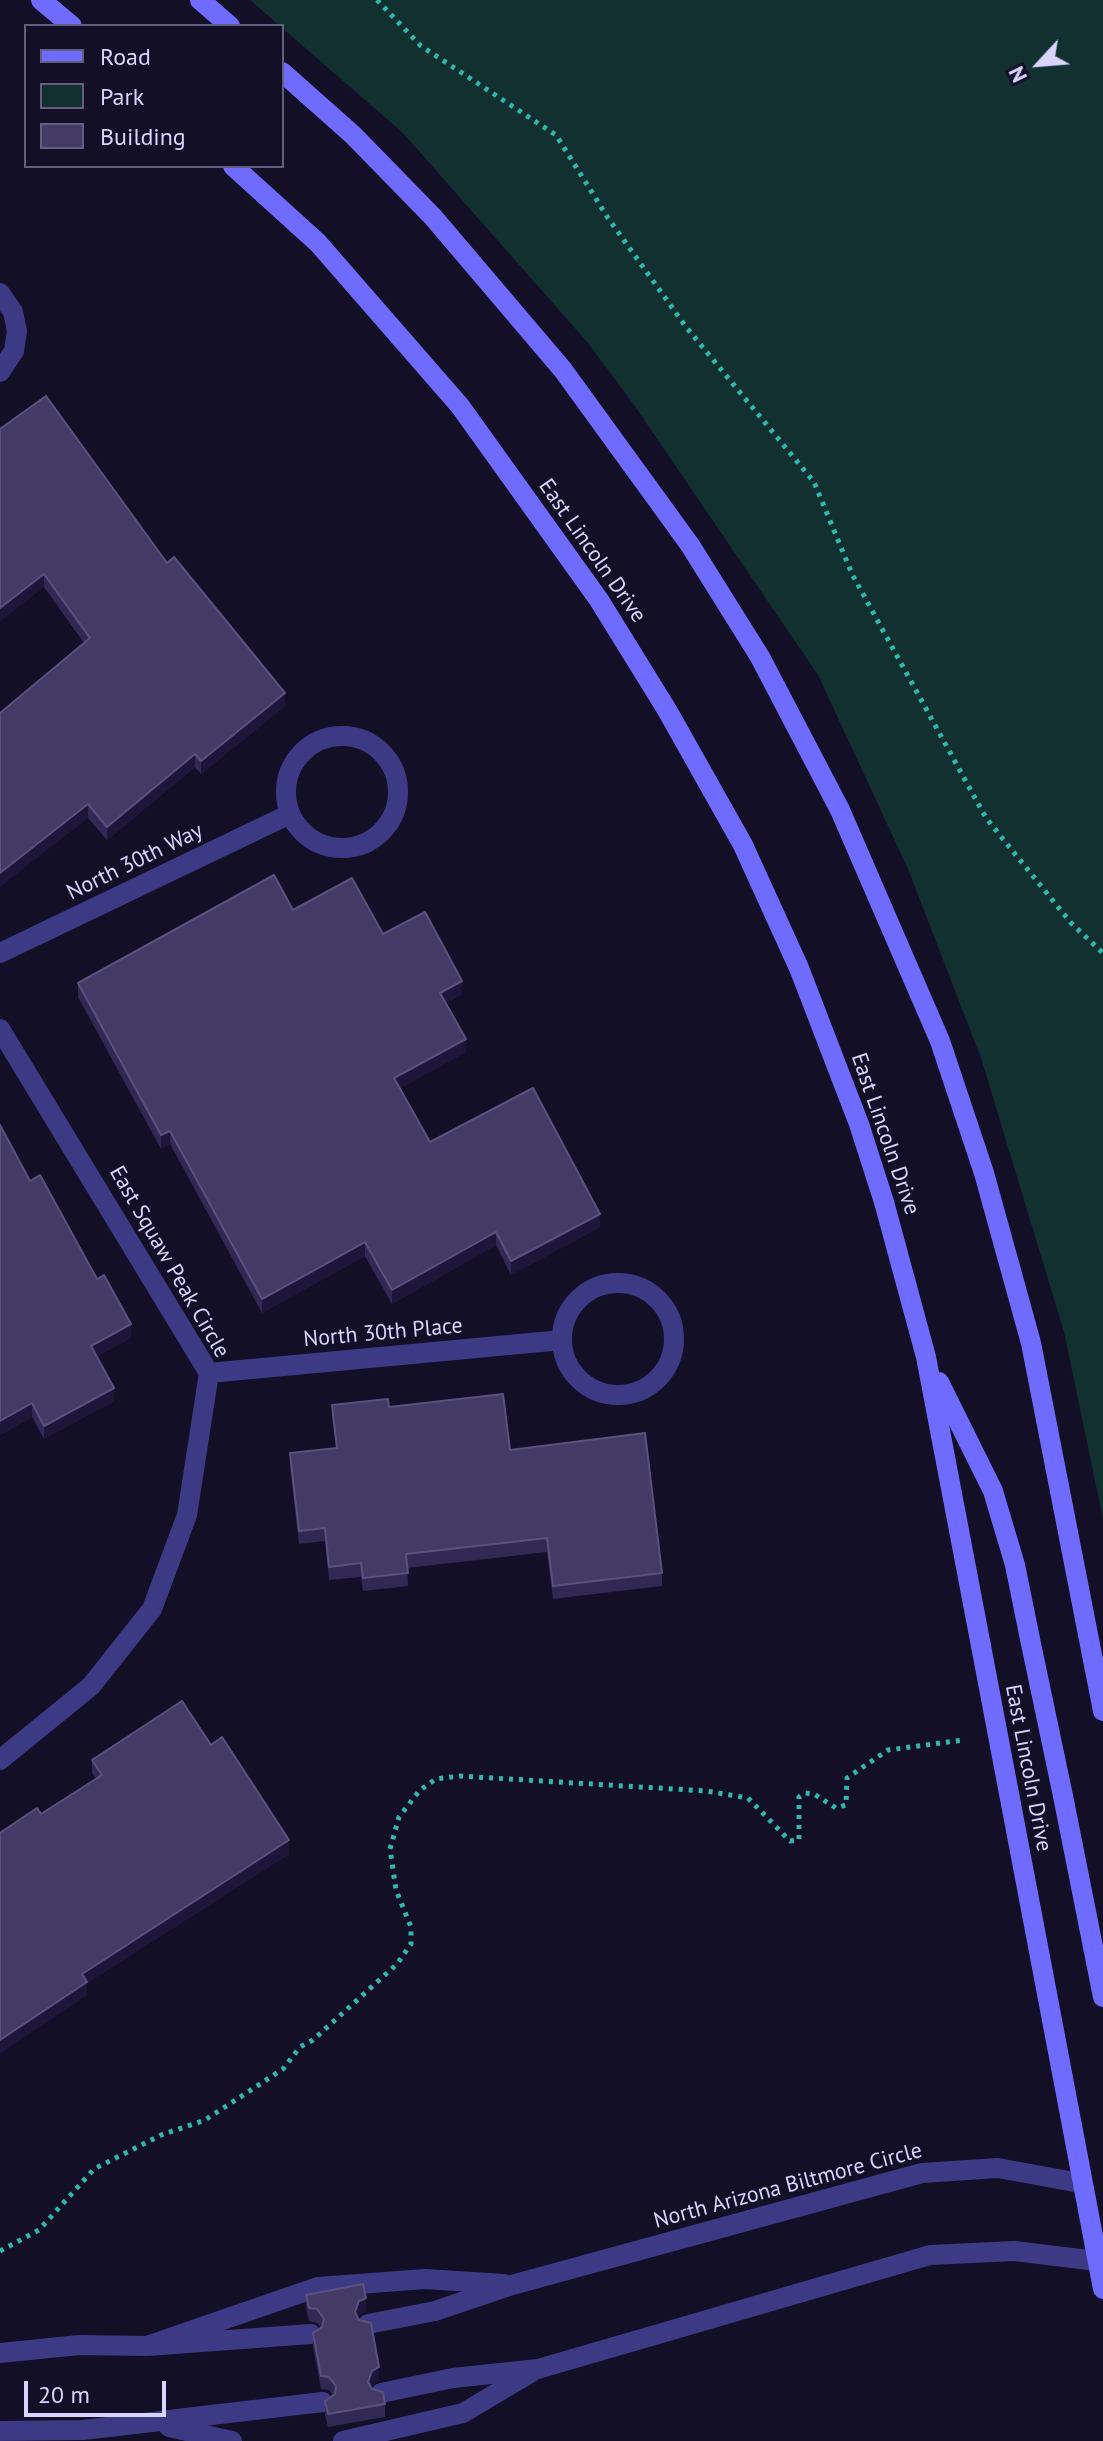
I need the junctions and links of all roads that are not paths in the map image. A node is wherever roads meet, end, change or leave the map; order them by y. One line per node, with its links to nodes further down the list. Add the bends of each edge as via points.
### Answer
1 (41, 0): 3 (main road)
2 (200, 0): 4 (main road)
3 (70, 24)
4 (228, 24)
5 (284, 74): 15 (main road, via 433,217 563,370 698,557 760,657 840,810 940,1041 984,1173 1031,1343)
6 (235, 168): 13 (main road, East Lincoln Drive, via 318,243 460,406 599,600 667,710 743,845 799,968 859,1124)
7 (0, 293): 8 (street, via 13,312 17,331 14,351)
8 (0, 372)
9 (290, 814): 9 (street, via 317,842 355,847 387,826 396,809 394,770 385,755 355,737 319,740 305,749 287,779); 10 (street, North 30th Way)
10 (0, 953)
11 (0, 1029): 14 (street, East Squaw Peak Circle)
12 (562, 1340): 12 (street, via 565,1358 587,1387 623,1396 641,1391 662,1374 674,1350 669,1315 660,1301 630,1284 597,1287 583,1295 571,1308); 14 (street, North 30th Place)
13 (926, 1357): 17 (main road, bridge, via 993,1491 1015,1565); 18 (main road, East Lincoln Drive, bridge)
14 (209, 1373): 16 (street, East Squaw Peak Circle, via 187,1515 152,1609 91,1686)
15 (1103, 1711)
16 (0, 1760)
17 (1103, 1997)
18 (1080, 2183): 19 (main road); 20 (main road, East Lincoln Drive); 21 (street, North Arizona Biltmore Circle, via 998,2168 922,2173)
19 (1103, 2210)
20 (1097, 2261): 22 (main road, East Lincoln Drive); 27 (street, via 1014,2251 930,2255)
21 (512, 2285): 23 (street, North Arizona Biltmore Circle, via 435,2311); 25 (street, North Arizona Biltmore Circle, via 425,2279 318,2287)
22 (1103, 2289)
23 (368, 2324)
24 (311, 2334): 25 (street, North Arizona Biltmore Circle)
25 (147, 2346): 26 (street, North Arizona Biltmore Circle, via 79,2345)
26 (0, 2353)
27 (538, 2369): 28 (street); 33 (street, via 463,2413)
28 (381, 2393)
29 (323, 2402): 30 (street)
30 (154, 2423): 31 (street); 32 (street)
31 (0, 2431)
32 (232, 2441)
33 (343, 2441)

